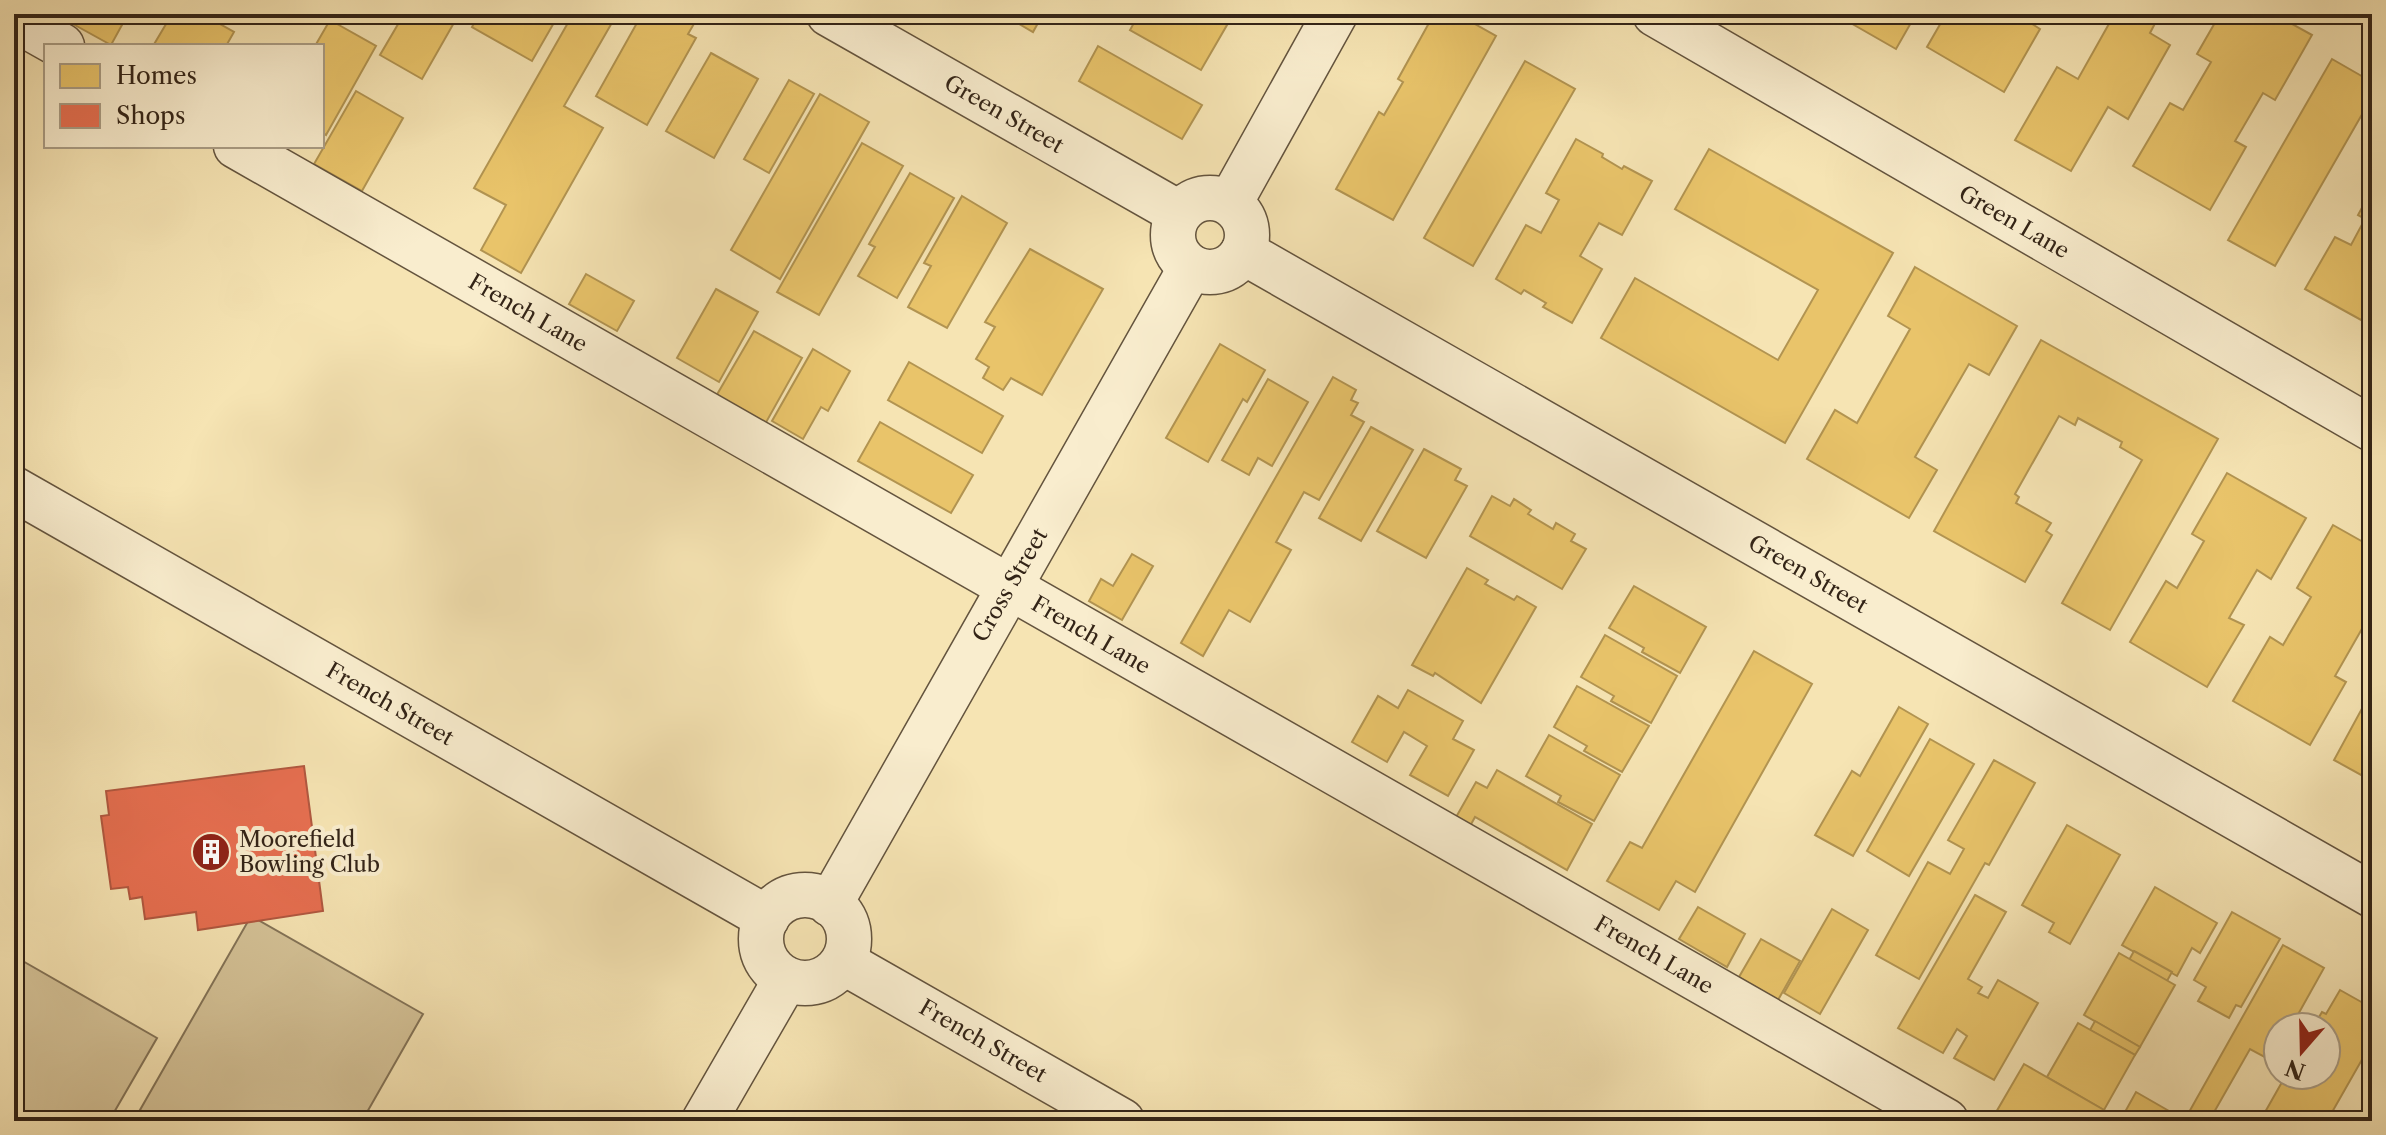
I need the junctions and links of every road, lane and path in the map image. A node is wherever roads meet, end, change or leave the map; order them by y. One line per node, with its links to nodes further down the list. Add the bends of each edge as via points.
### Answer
1 (829, 14): 8 (street, Green Street)
2 (1335, 14): 7 (street)
3 (1655, 14): 11 (street, Green Lane)
4 (14, 19): 5 (street)
5 (58, 44)
6 (239, 148): 13 (street, French Lane)
7 (1230, 203): 8 (street, via 1197,199); 9 (street, via 1244,219)
8 (1179, 213): 10 (street, via 1175,248)
9 (1243, 252): 10 (street, via 1226,269); 14 (street, Green Street)
10 (1191, 267): 13 (street, Cross Street)
11 (2372, 429)
12 (14, 489): 16 (street, French Street)
13 (1008, 588): 15 (street, Cross Street); 21 (street, French Lane)
14 (2372, 895)
15 (830, 904): 16 (street, via 816,897 791,898); 17 (street, via 849,932)
16 (767, 918): 18 (street, via 763,951 769,965)
17 (843, 962): 18 (street, via 816,982); 20 (street, French Street)
18 (786, 979): 19 (street)
19 (704, 1121)
20 (1122, 1121)
21 (1946, 1121)

